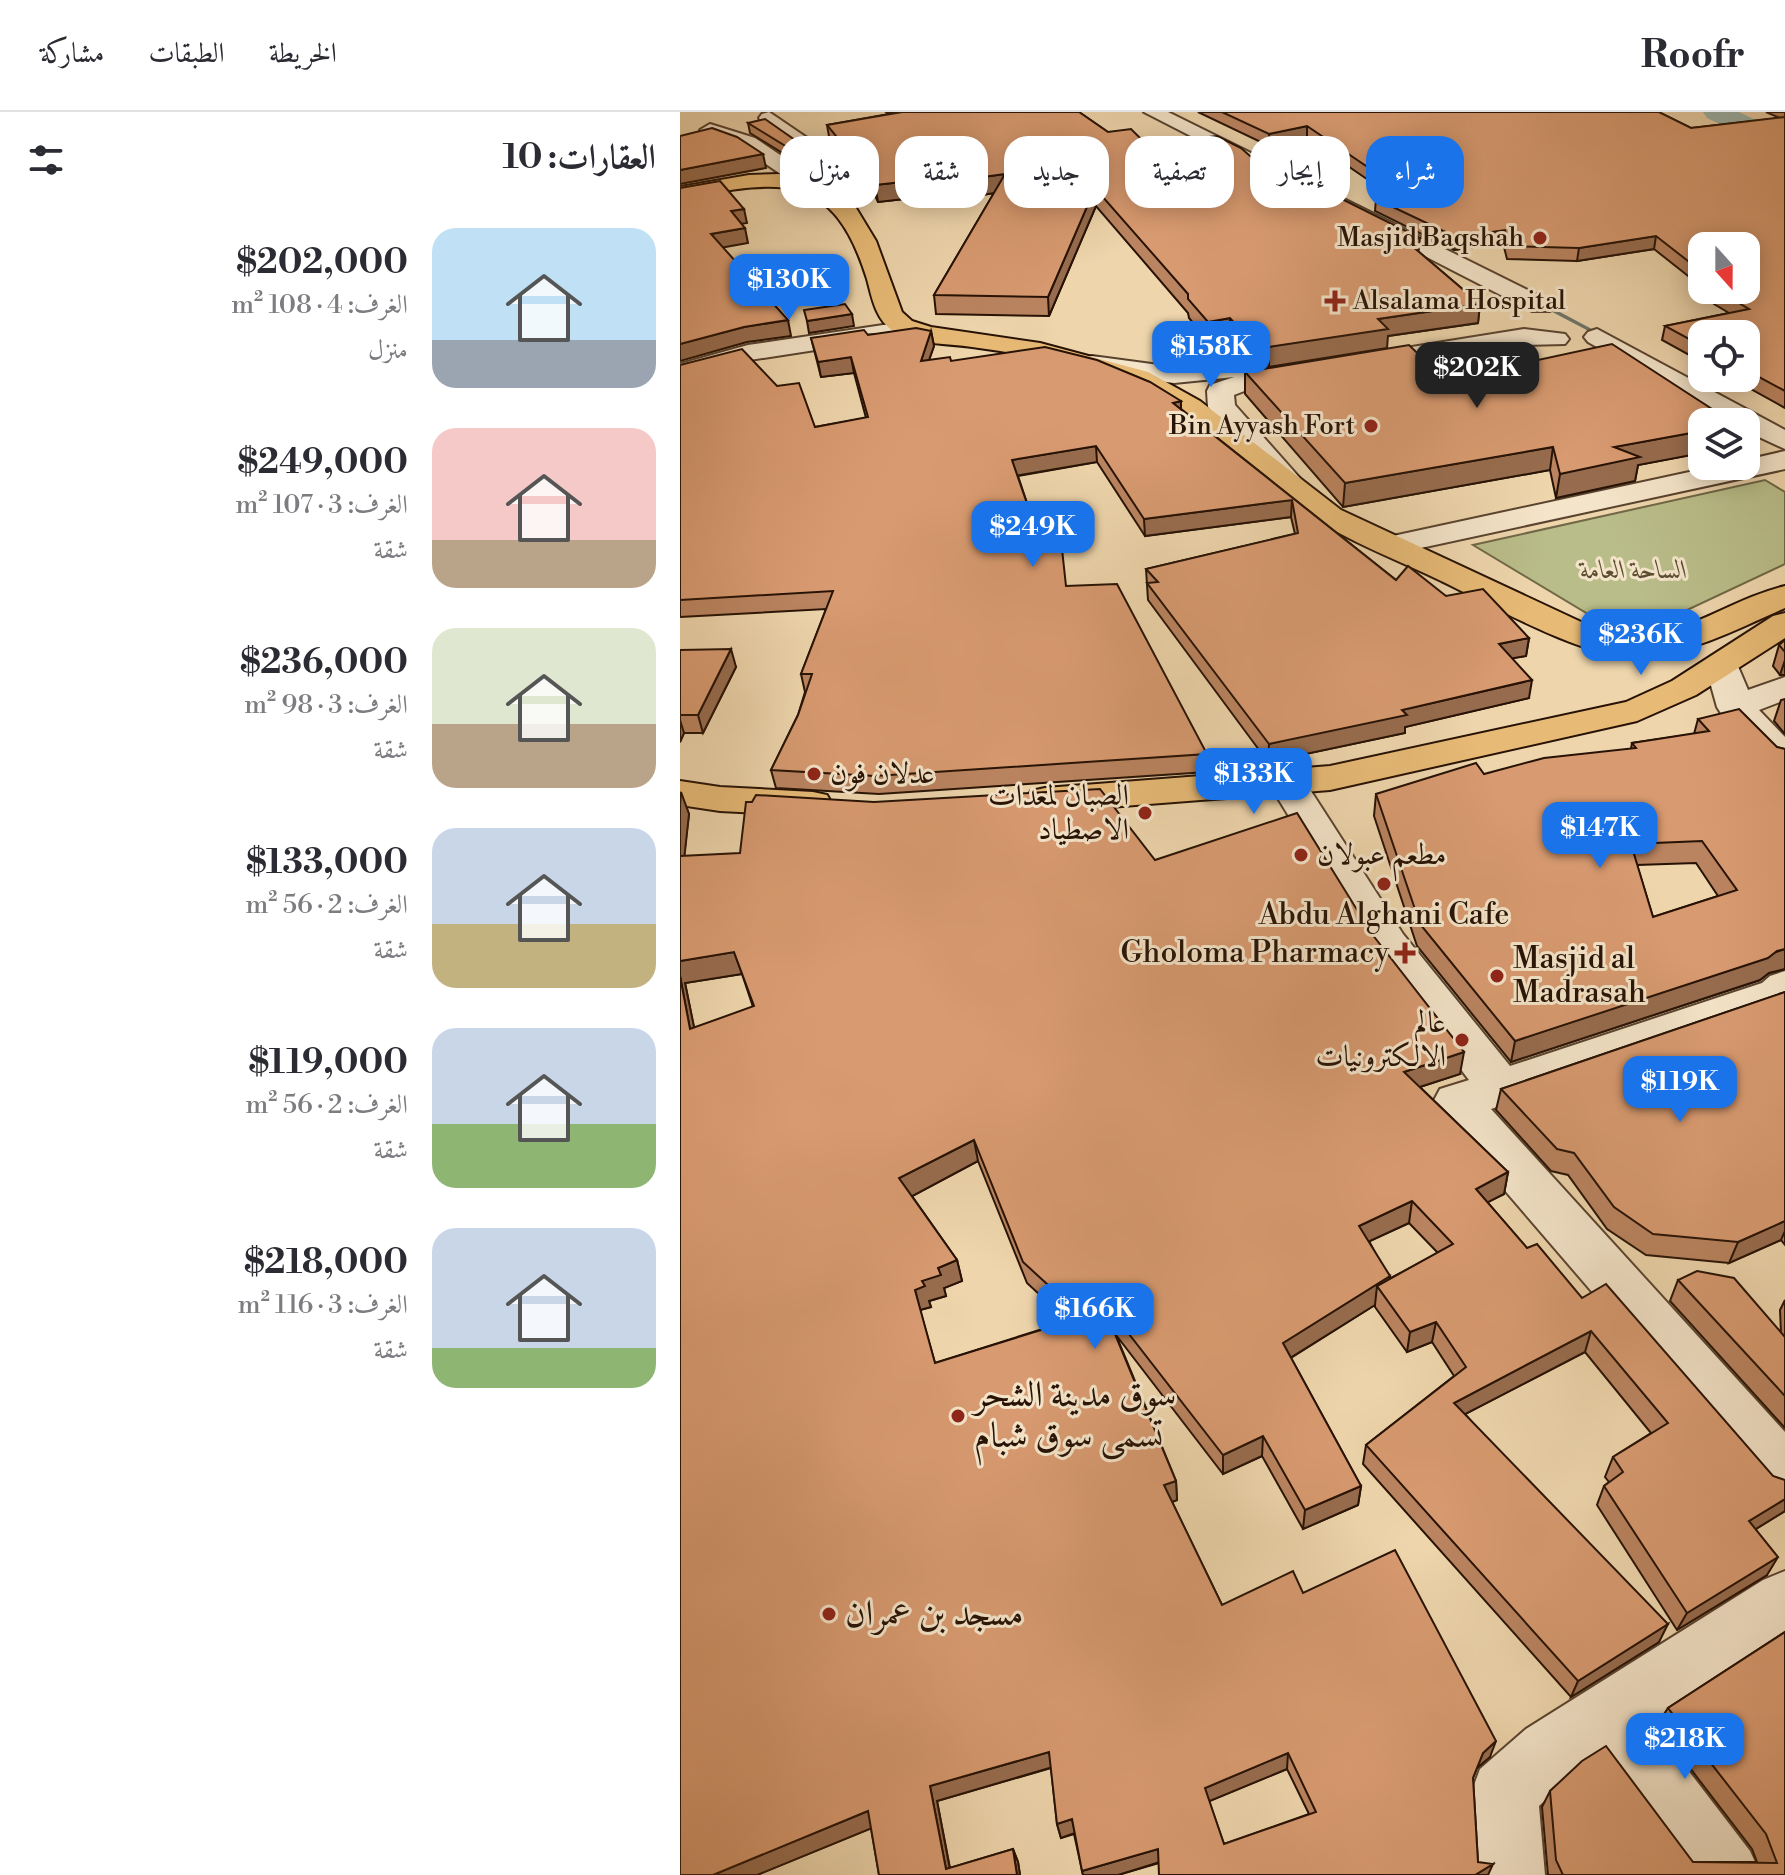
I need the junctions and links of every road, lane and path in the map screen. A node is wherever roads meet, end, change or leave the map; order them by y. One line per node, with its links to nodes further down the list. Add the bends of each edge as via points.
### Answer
1 (797, 112): 3 (street)
2 (1153, 112): 10 (street)
3 (769, 118): 4 (street); 5 (street, via 703,131 725,131)
4 (795, 136)
5 (780, 165)
6 (780, 179): 7 (main road)
7 (680, 193)
8 (844, 208): 11 (main road, via 875,267 889,315)
9 (1569, 305): 10 (street)
10 (1532, 313): 12 (street, via 1532,331); 13 (street, via 1511,327 1207,374)
11 (910, 329): 13 (main road); 14 (street, via 748,353)
12 (1556, 339): 15 (street, via 1596,324); 17 (street, via 1508,339 1241,383 1220,391 1222,407)
13 (1092, 364): 17 (main road, via 1179,396)
14 (680, 372)
15 (1785, 441)
16 (1785, 460): 18 (street)
17 (1292, 486): 18 (main road, via 1330,516)
18 (1393, 545): 19 (main road)
19 (1492, 593): 20 (main road, via 1582,635 1618,646 1652,647); 25 (main road, via 1594,655 1610,679 1602,699)
20 (1785, 596)
21 (1785, 623): 22 (main road)
22 (1722, 664): 24 (street); 25 (main road, via 1637,710)
23 (1785, 688): 24 (street)
24 (1735, 707): 26 (street)
25 (1495, 741): 27 (main road, via 1330,778)
26 (1785, 759)
27 (1287, 782): 29 (main road); 32 (street, via 1388,944)
28 (680, 793): 30 (main road)
29 (1015, 801)
30 (849, 807)
31 (1785, 987): 32 (street, via 1709,1019)
32 (1500, 1086): 33 (street, via 1457,1102)
33 (1785, 1474)
34 (1785, 1602): 35 (street)
35 (1606, 1716): 36 (street, via 1549,1752 1504,1793); 37 (street)
36 (1510, 1875)
37 (1726, 1875)

